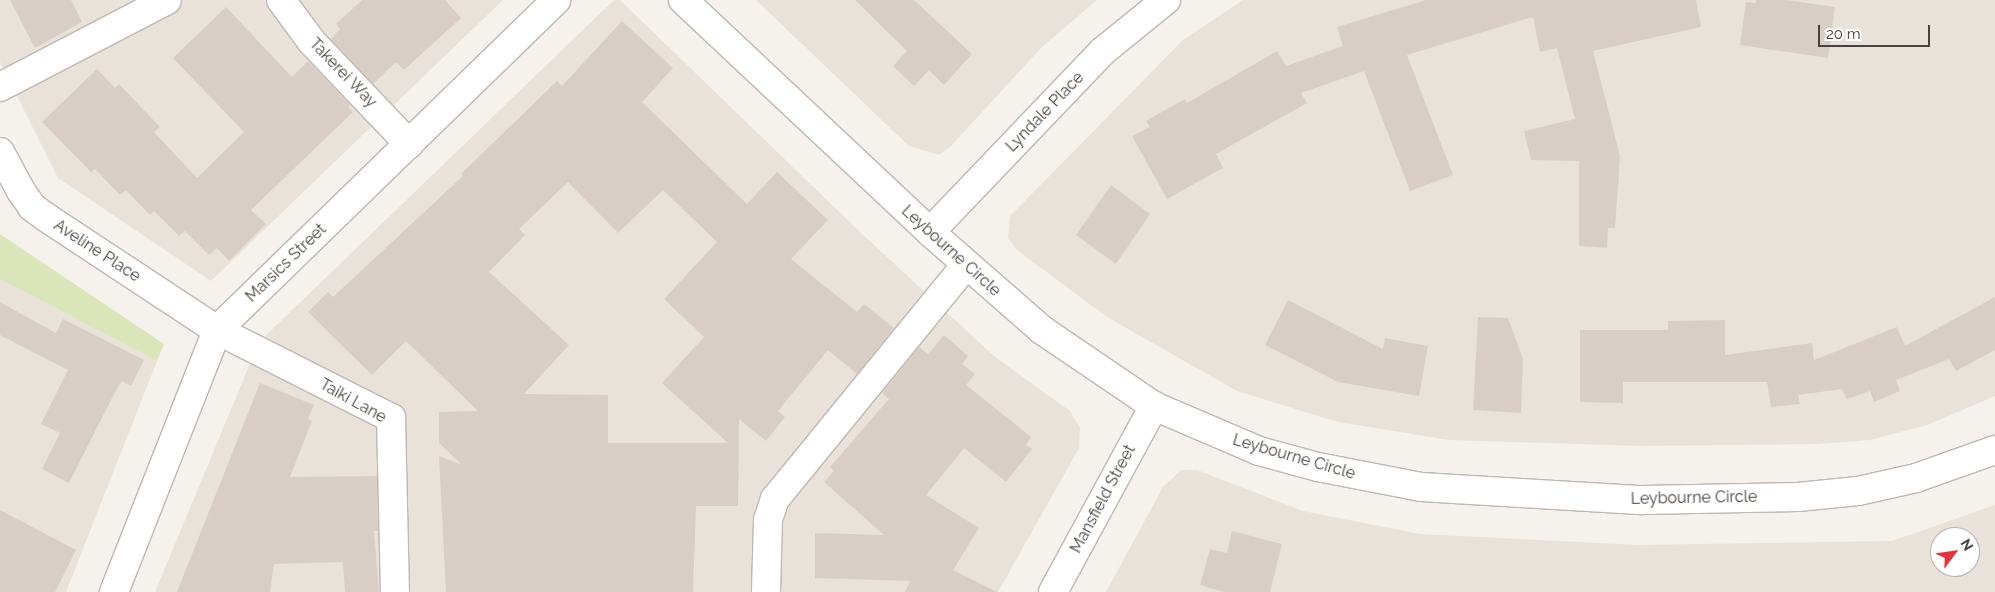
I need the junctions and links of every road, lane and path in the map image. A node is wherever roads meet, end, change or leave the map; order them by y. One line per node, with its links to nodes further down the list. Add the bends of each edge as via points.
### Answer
1 (167, 0): 6 (street)
2 (281, 0): 7 (street, Takerei Way, via 312,42)
3 (556, 0): 7 (street, Marsics Street)
4 (683, 0): 9 (street, Leybourne Circle)
5 (1166, 0): 9 (street, Lyndale Place, via 1103,51)
6 (0, 88)
7 (409, 144): 11 (street, Marsics Street)
8 (0, 152): 11 (street, Aveline Place, via 32,207)
9 (930, 232): 10 (street, Leybourne Circle)
10 (966, 265): 12 (street, Leybourne Circle, via 1042,330); 16 (street, via 775,499 768,520)
11 (217, 330): 14 (street, Marsics Street); 15 (street, Taiki Lane, via 391,418)
12 (1154, 406): 13 (street, Leybourne Circle, via 1259,451 1318,467 1421,487 1490,492 1643,500 1798,497 1858,491 1916,478); 17 (street, Mansfield Street)
13 (1995, 450)
14 (114, 592)
15 (395, 592)
16 (766, 592)
17 (1053, 592)

